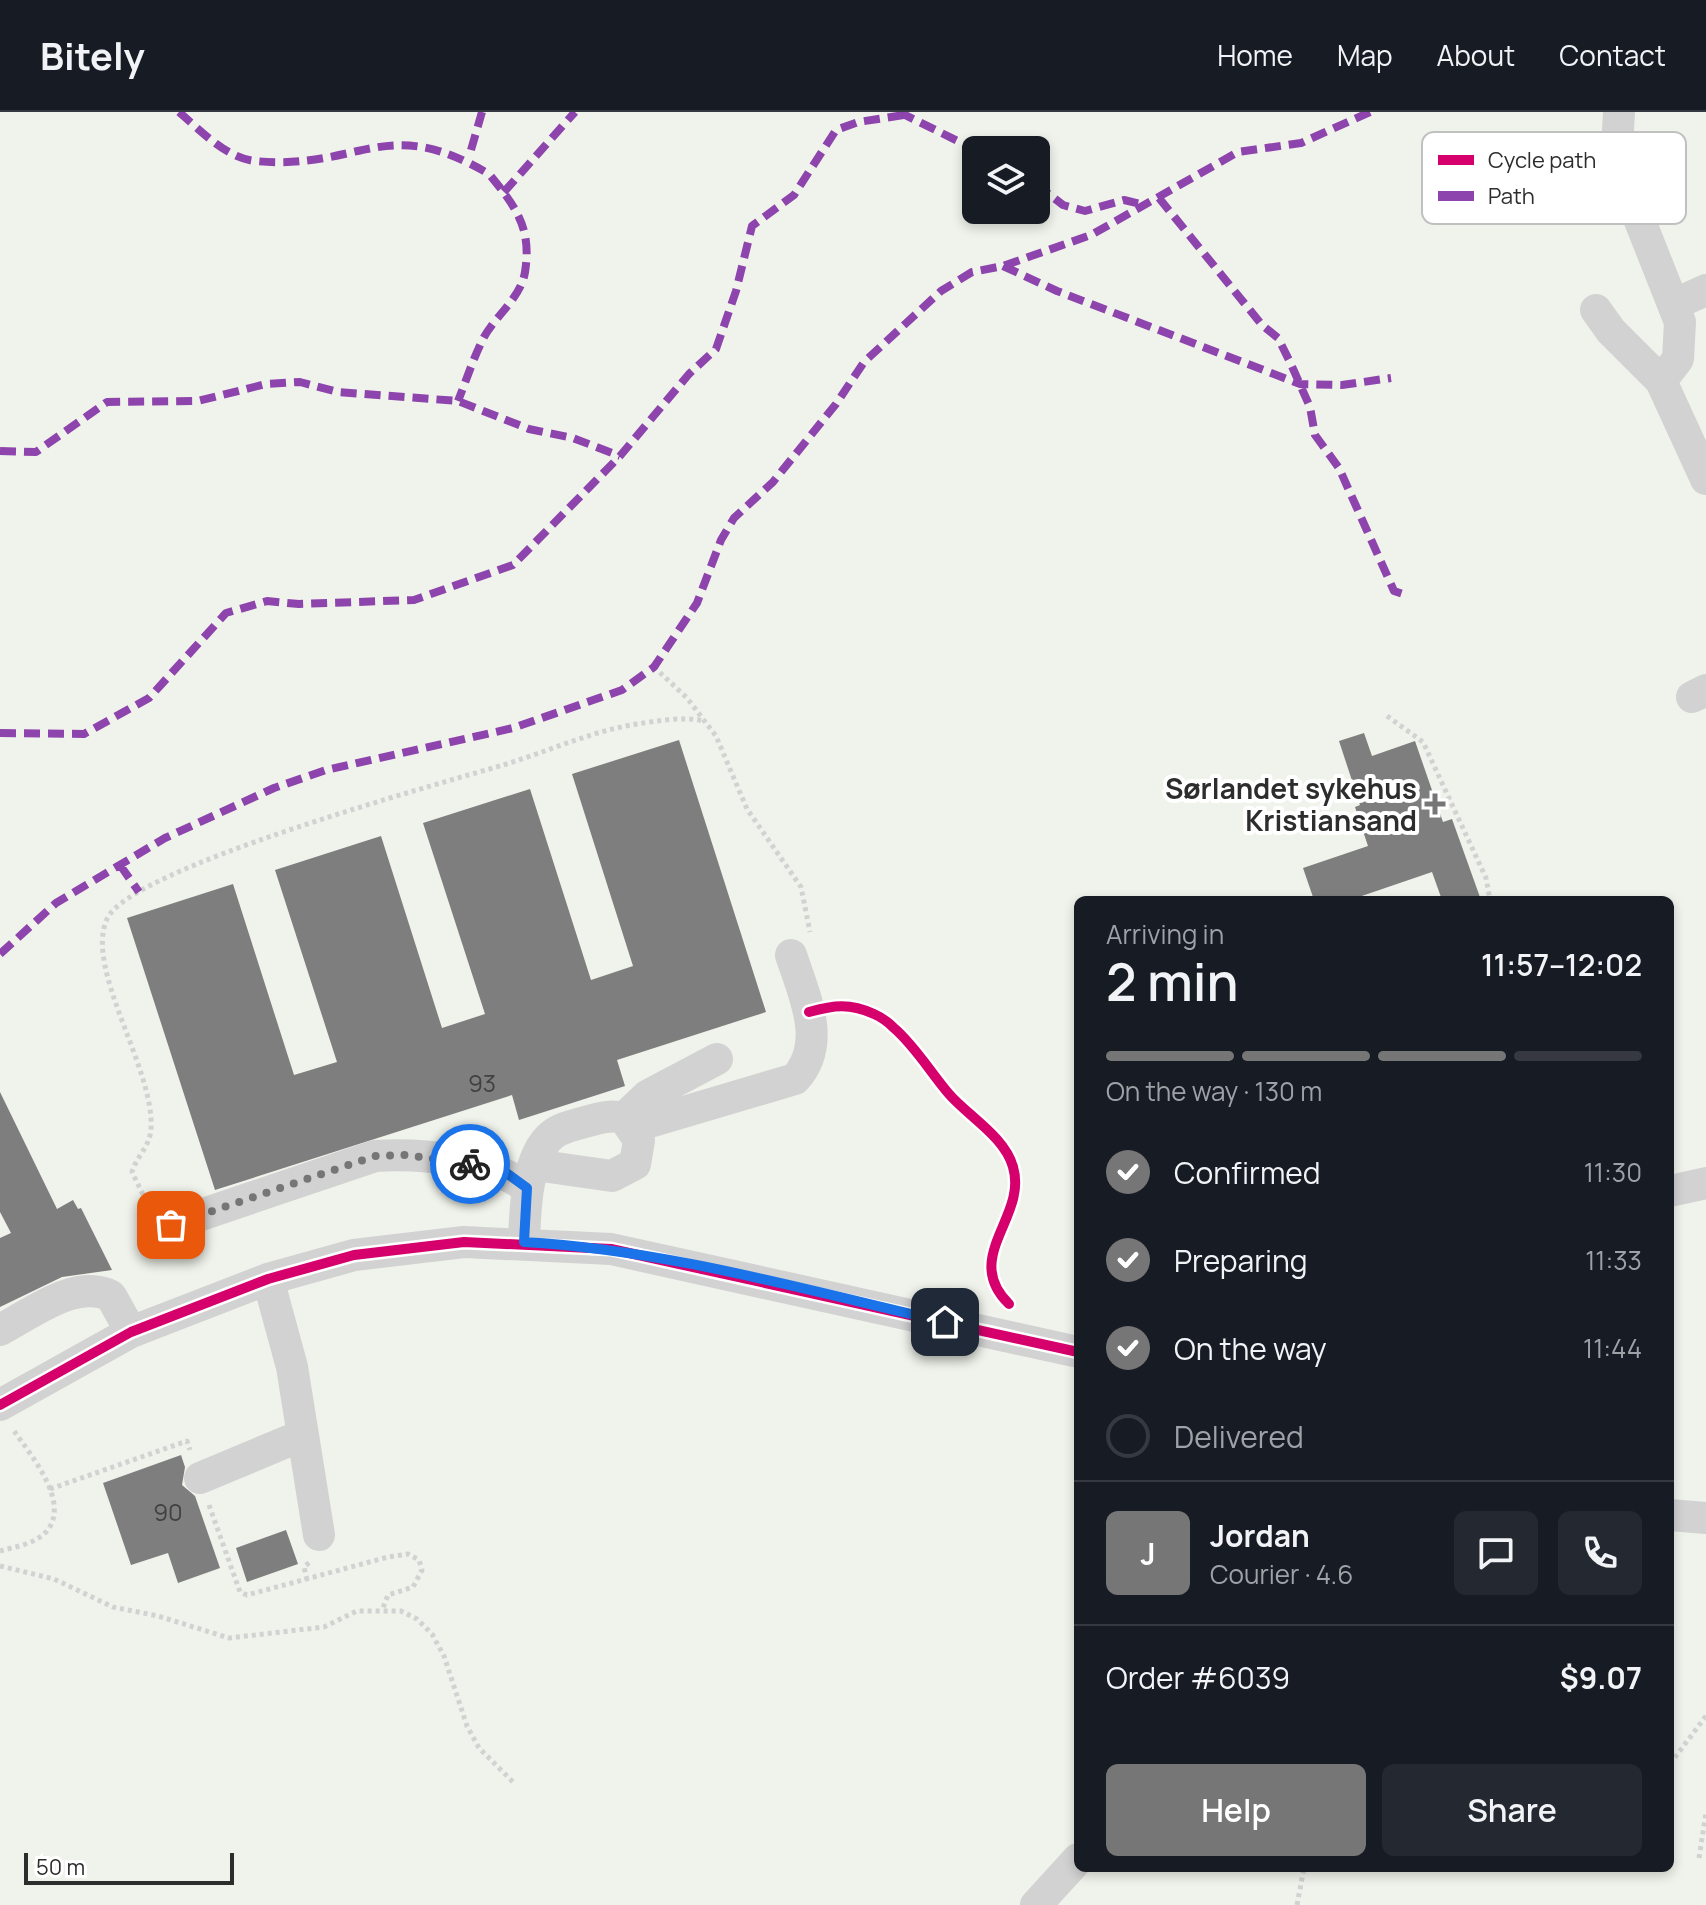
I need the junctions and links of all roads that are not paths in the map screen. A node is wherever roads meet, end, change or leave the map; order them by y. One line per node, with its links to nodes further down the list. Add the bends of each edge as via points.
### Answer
1 (1619, 112): 2 (street)
2 (1618, 132)
3 (1642, 224): 6 (street)
4 (1706, 290): 6 (street)
5 (1602, 303): 7 (street)
6 (1675, 304): 7 (street, via 1680,322 1678,359)
7 (1661, 381): 8 (street)
8 (1703, 467)
9 (802, 950): 11 (street, via 813,1032 810,1056 795,1079)
10 (717, 1059): 11 (street, via 647,1096)
11 (628, 1122): 12 (street, via 601,1117 559,1130 548,1137); 12 (street, via 639,1152 635,1164 622,1173)
12 (531, 1177): 15 (street, via 406,1155 375,1156); 16 (street)
13 (1706, 1183): 14 (street)
14 (1674, 1190)
15 (171, 1225)
16 (524, 1242): 17 (street, via 393,1248); 20 (street, via 653,1257)
17 (268, 1279): 19 (street); 22 (street, via 292,1367)
18 (0, 1330): 19 (street, via 91,1289 111,1296)
19 (131, 1332): 21 (street)
20 (1074, 1351)
21 (4, 1413)
22 (303, 1435): 23 (street); 26 (street)
23 (200, 1478)
24 (1674, 1515): 25 (street)
25 (1706, 1518)
26 (319, 1535)
27 (1074, 1863): 28 (street)
28 (1036, 1905)

